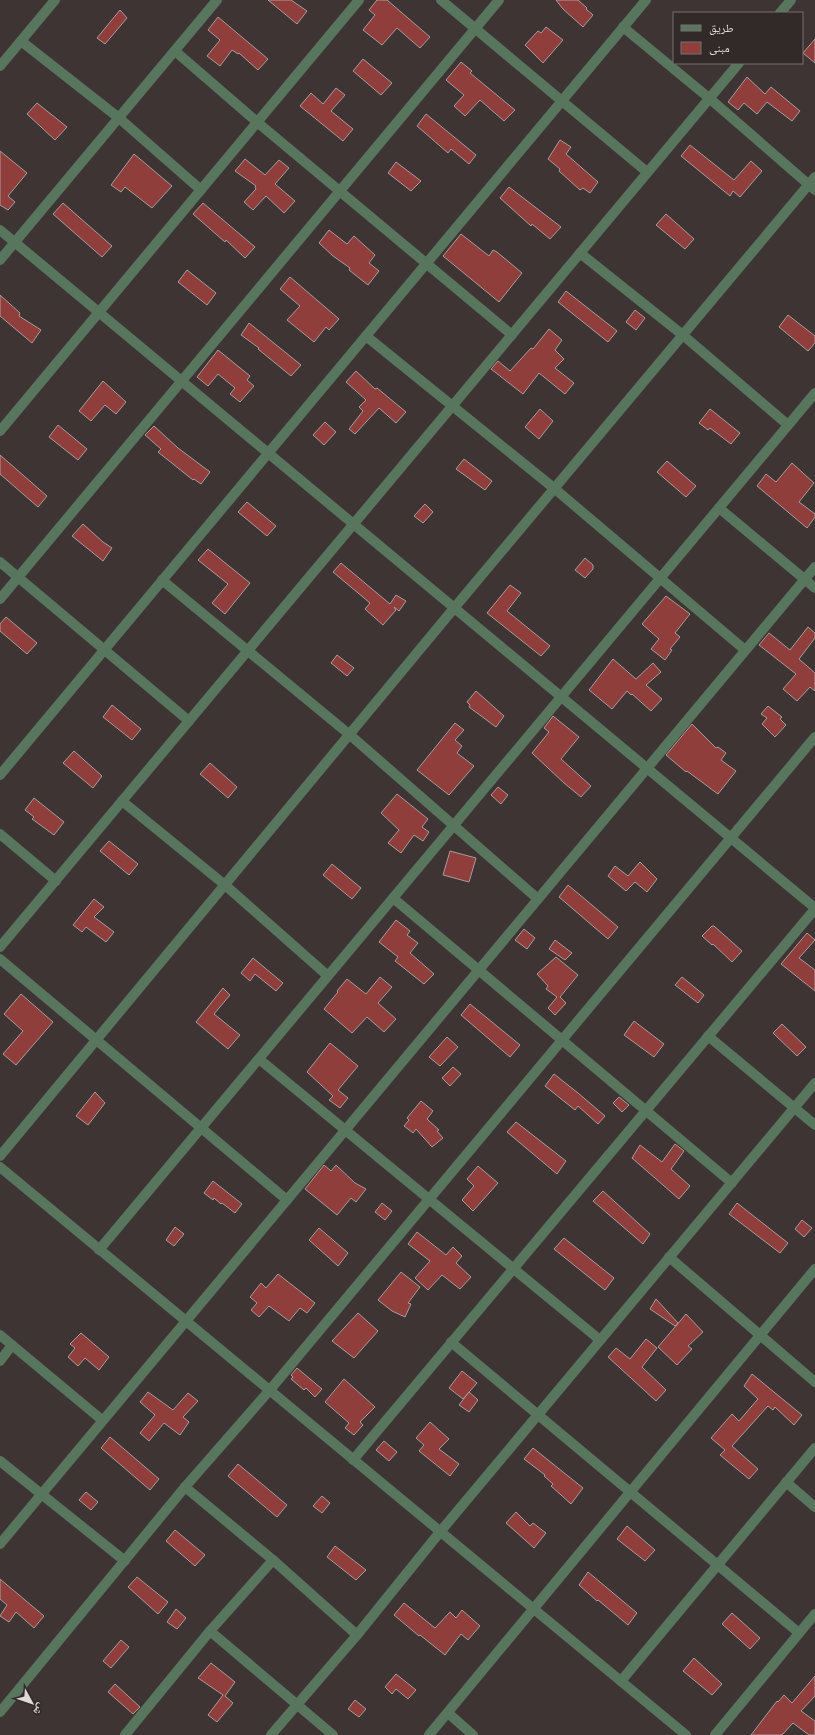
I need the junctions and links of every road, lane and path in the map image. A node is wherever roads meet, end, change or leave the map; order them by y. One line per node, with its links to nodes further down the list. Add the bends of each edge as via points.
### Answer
1 (55, 0): 11 (street)
2 (217, 0): 12 (street)
3 (359, 0): 18 (street)
4 (441, 0): 10 (street)
5 (499, 0): 10 (street)
6 (646, 0): 9 (street)
7 (791, 0): 8 (street)
8 (781, 12)
9 (623, 27): 15 (street); 16 (street)
10 (476, 28): 16 (street); 22 (street)
11 (21, 41): 14 (street); 17 (street)
12 (175, 51): 17 (street); 18 (street)
13 (738, 64): 15 (street)
14 (0, 66)
15 (709, 98): 19 (street); 20 (street)
16 (562, 100): 19 (street); 27 (street)
17 (119, 118): 21 (street); 24 (street)
18 (257, 122): 21 (street); 22 (street)
19 (647, 172): 25 (street)
20 (813, 184): 31 (street)
21 (201, 190): 28 (street)
22 (340, 191): 27 (street); 32 (street)
23 (0, 230): 24 (street)
24 (15, 242): 26 (street); 28 (street)
25 (580, 253): 29 (street); 31 (street)
26 (0, 260)
27 (426, 264): 29 (street); 30 (street)
28 (100, 311): 32 (street); 36 (street)
29 (512, 335): 34 (street)
30 (366, 336): 34 (street); 37 (street)
31 (684, 336): 35 (street); 38 (street)
32 (182, 380): 37 (street); 43 (street)
33 (815, 393): 35 (street)
34 (453, 405): 38 (street); 40 (street)
35 (788, 425): 39 (street)
36 (0, 431)
37 (268, 453): 40 (street); 46 (street)
38 (555, 489): 44 (street); 49 (street)
39 (719, 508): 44 (street); 45 (street)
40 (353, 524): 49 (street); 52 (street)
41 (0, 562): 43 (street)
42 (815, 567): 45 (street)
43 (18, 577): 48 (street); 50 (street)
44 (660, 578): 51 (street); 53 (street)
45 (805, 579): 47 (street); 51 (street)
46 (162, 580): 50 (street); 52 (street)
47 (815, 588)
48 (0, 599)
49 (455, 607): 53 (street); 55 (street)
50 (104, 650): 54 (street); 58 (street)
51 (745, 650): 57 (street)
52 (248, 651): 54 (street); 55 (street)
53 (562, 696): 57 (street); 60 (street)
54 (189, 721): 59 (street)
55 (350, 735): 60 (street); 64 (street)
56 (815, 737): 62 (street)
57 (647, 768): 62 (street); 66 (street)
58 (0, 775)
59 (122, 801): 63 (street); 64 (street)
60 (454, 825): 65 (street); 66 (street)
61 (0, 834): 63 (street)
62 (731, 838): 67 (street); 74 (street)
63 (56, 880): 68 (street)
64 (225, 886): 71 (street); 73 (street)
65 (393, 898): 70 (street); 71 (street)
66 (538, 899): 70 (street)
67 (815, 908): 72 (street)
68 (0, 947)
69 (0, 959): 73 (street)
70 (479, 969): 74 (street); 81 (street)
71 (328, 976): 75 (street)
72 (708, 1036): 77 (street); 78 (street)
73 (97, 1040): 80 (street); 82 (street)
74 (562, 1040): 78 (street); 85 (street)
75 (259, 1059): 80 (street); 81 (street)
76 (815, 1083): 77 (street)
77 (794, 1108): 79 (street); 84 (street)
78 (646, 1110): 84 (street); 89 (street)
79 (815, 1125)
80 (201, 1128): 86 (street); 87 (street)
81 (345, 1130): 85 (street); 86 (street)
82 (0, 1156)
83 (0, 1167): 87 (street)
84 (732, 1183): 88 (street)
85 (429, 1199): 89 (street); 99 (street)
86 (287, 1200): 91 (street)
87 (99, 1250): 91 (street)
88 (669, 1258): 93 (street); 94 (street)
89 (513, 1268): 94 (street); 95 (street)
90 (815, 1270): 93 (street)
91 (185, 1321): 99 (street); 101 (street)
92 (0, 1335): 96 (street)
93 (760, 1336): 98 (street); 107 (street)
94 (600, 1340): 100 (street)
95 (451, 1342): 100 (street); 103 (street)
96 (12, 1345): 97 (street); 101 (street)
97 (0, 1360)
98 (815, 1382)
99 (269, 1391): 103 (street); 106 (street)
100 (538, 1415): 107 (street); 110 (street)
101 (102, 1420): 108 (street)
102 (815, 1448): 105 (street)
103 (353, 1460): 110 (street)
104 (0, 1461): 108 (street)
105 (786, 1482): 109 (street); 114 (street)
106 (185, 1487): 112 (street); 113 (street)
107 (631, 1492): 114 (street); 115 (street)
108 (42, 1494): 111 (street); 113 (street)
109 (815, 1507)
110 (440, 1532): 115 (street); 119 (street)
111 (0, 1544)
112 (273, 1560): 117 (street); 119 (street)
113 (125, 1561): 122 (street)
114 (717, 1564): 118 (street); 120 (street)
115 (534, 1609): 120 (street); 123 (street)
116 (815, 1614): 118 (street)
117 (210, 1630): 121 (street); 124 (street)
118 (799, 1633): 130 (street)
119 (357, 1635): 121 (street)
120 (621, 1681): 129 (street)
121 (297, 1704): 125 (street); 126 (street)
122 (0, 1712)
123 (448, 1713): 127 (street); 128 (street)
124 (125, 1735)
125 (271, 1735)
126 (333, 1735)
127 (429, 1735)
128 (473, 1735)
129 (686, 1735)
130 (714, 1735)

